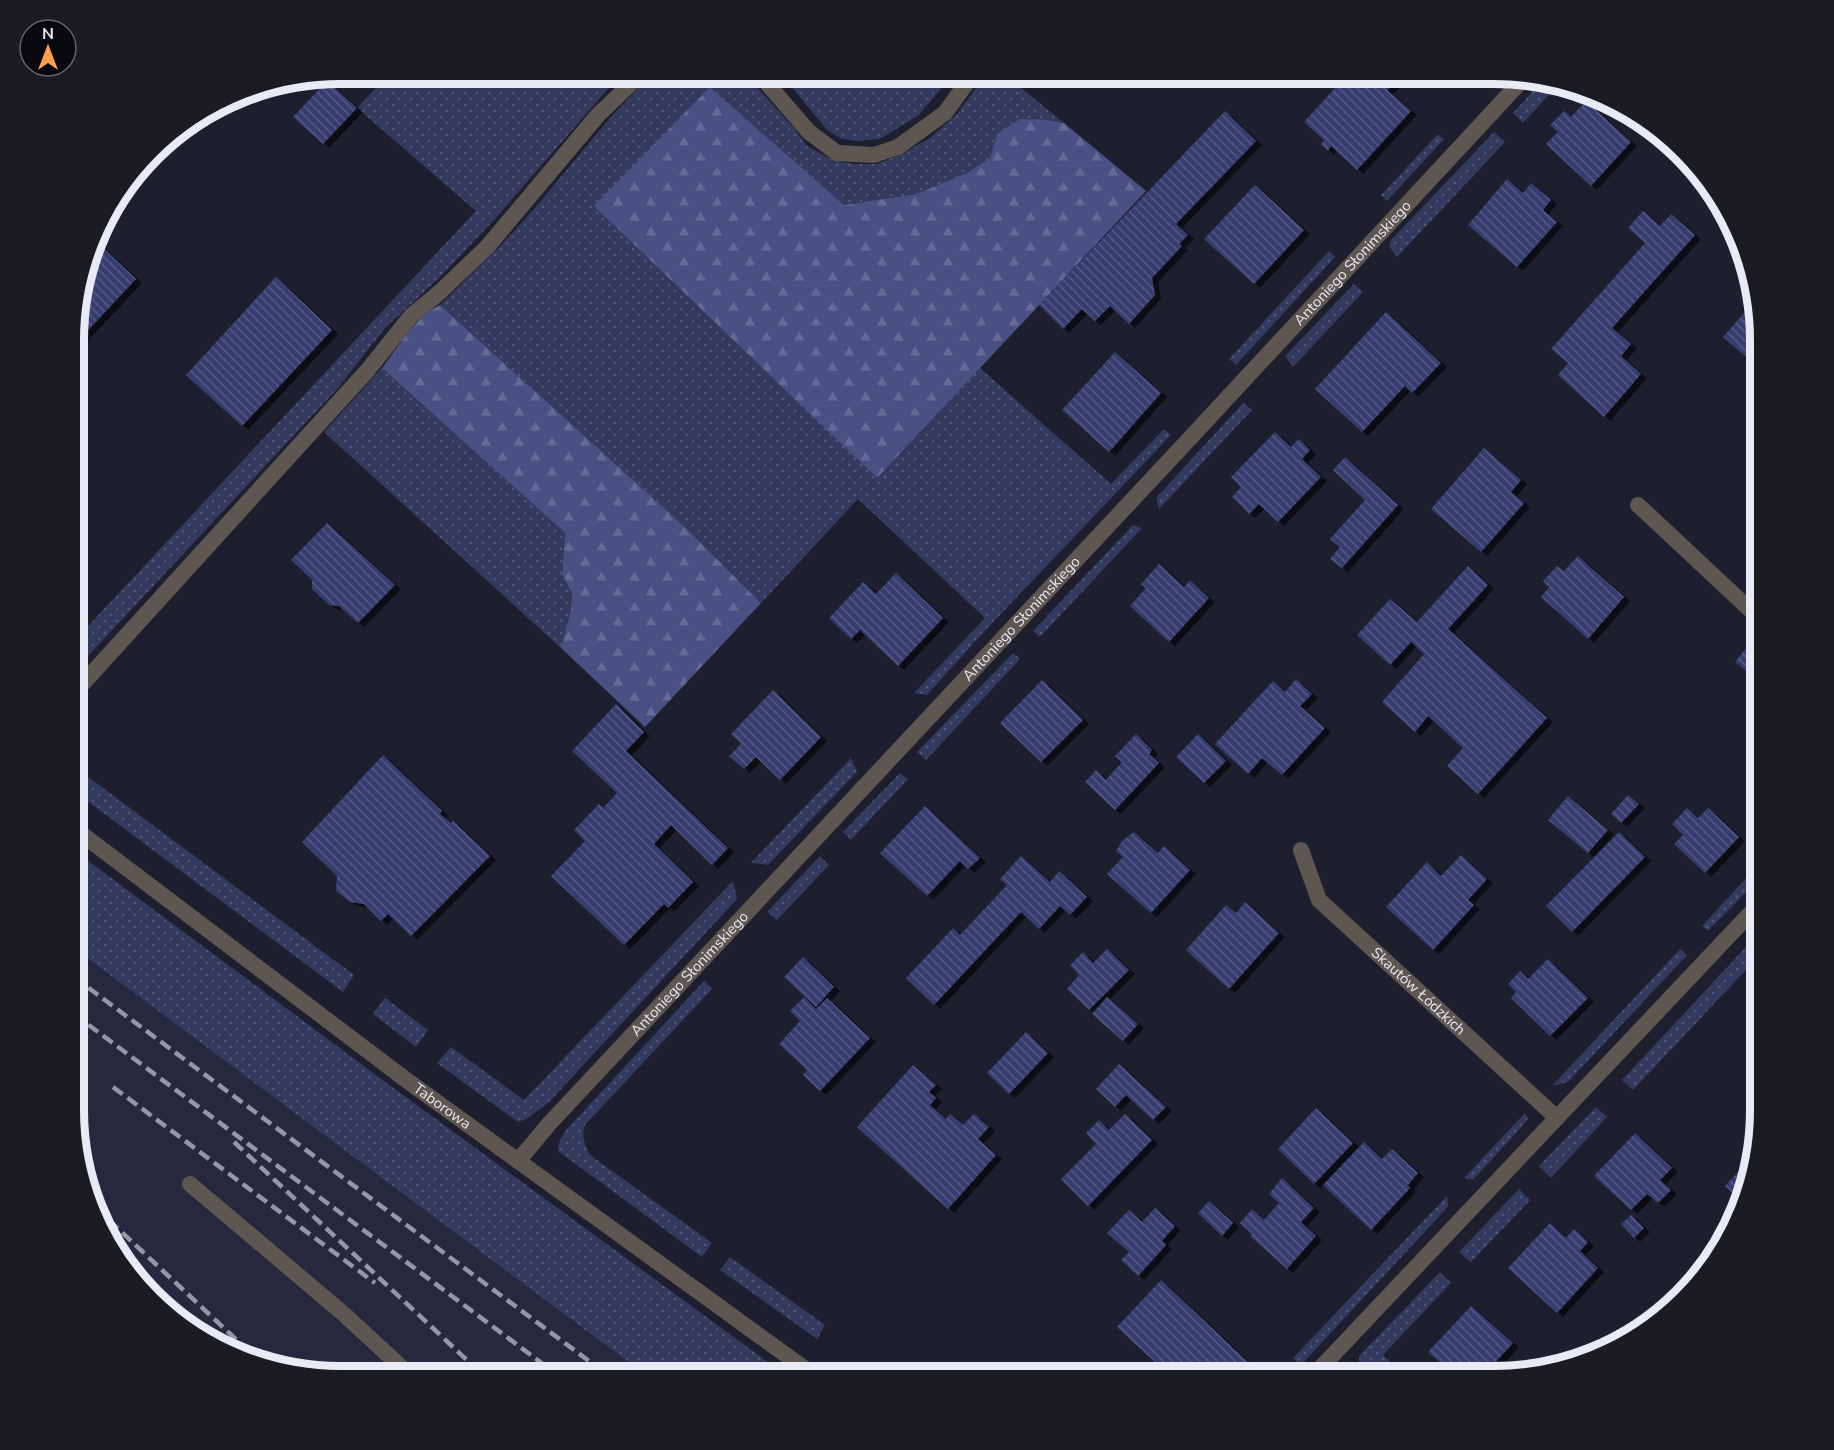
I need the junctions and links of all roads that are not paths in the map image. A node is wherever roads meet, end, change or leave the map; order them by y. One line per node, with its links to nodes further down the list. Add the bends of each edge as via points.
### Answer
1 (631, 84): 7 (street, via 598,115 488,246 411,316 367,371)
2 (768, 84): 3 (street, via 809,132 837,153 874,155 898,147 945,113)
3 (966, 84)
4 (1517, 85): 12 (street, Antoniego Słonimskiego)
5 (1638, 506): 6 (street)
6 (1750, 610)
7 (84, 682)
8 (84, 836): 12 (street, Taborowa)
9 (1301, 850): 11 (street, Skautów Łódzkich, via 1319,900)
10 (1750, 914): 11 (street)
11 (1557, 1118): 16 (street)
12 (518, 1161): 15 (street, Taborowa)
13 (190, 1184): 14 (street)
14 (400, 1366)
15 (801, 1366)
16 (1322, 1366)

